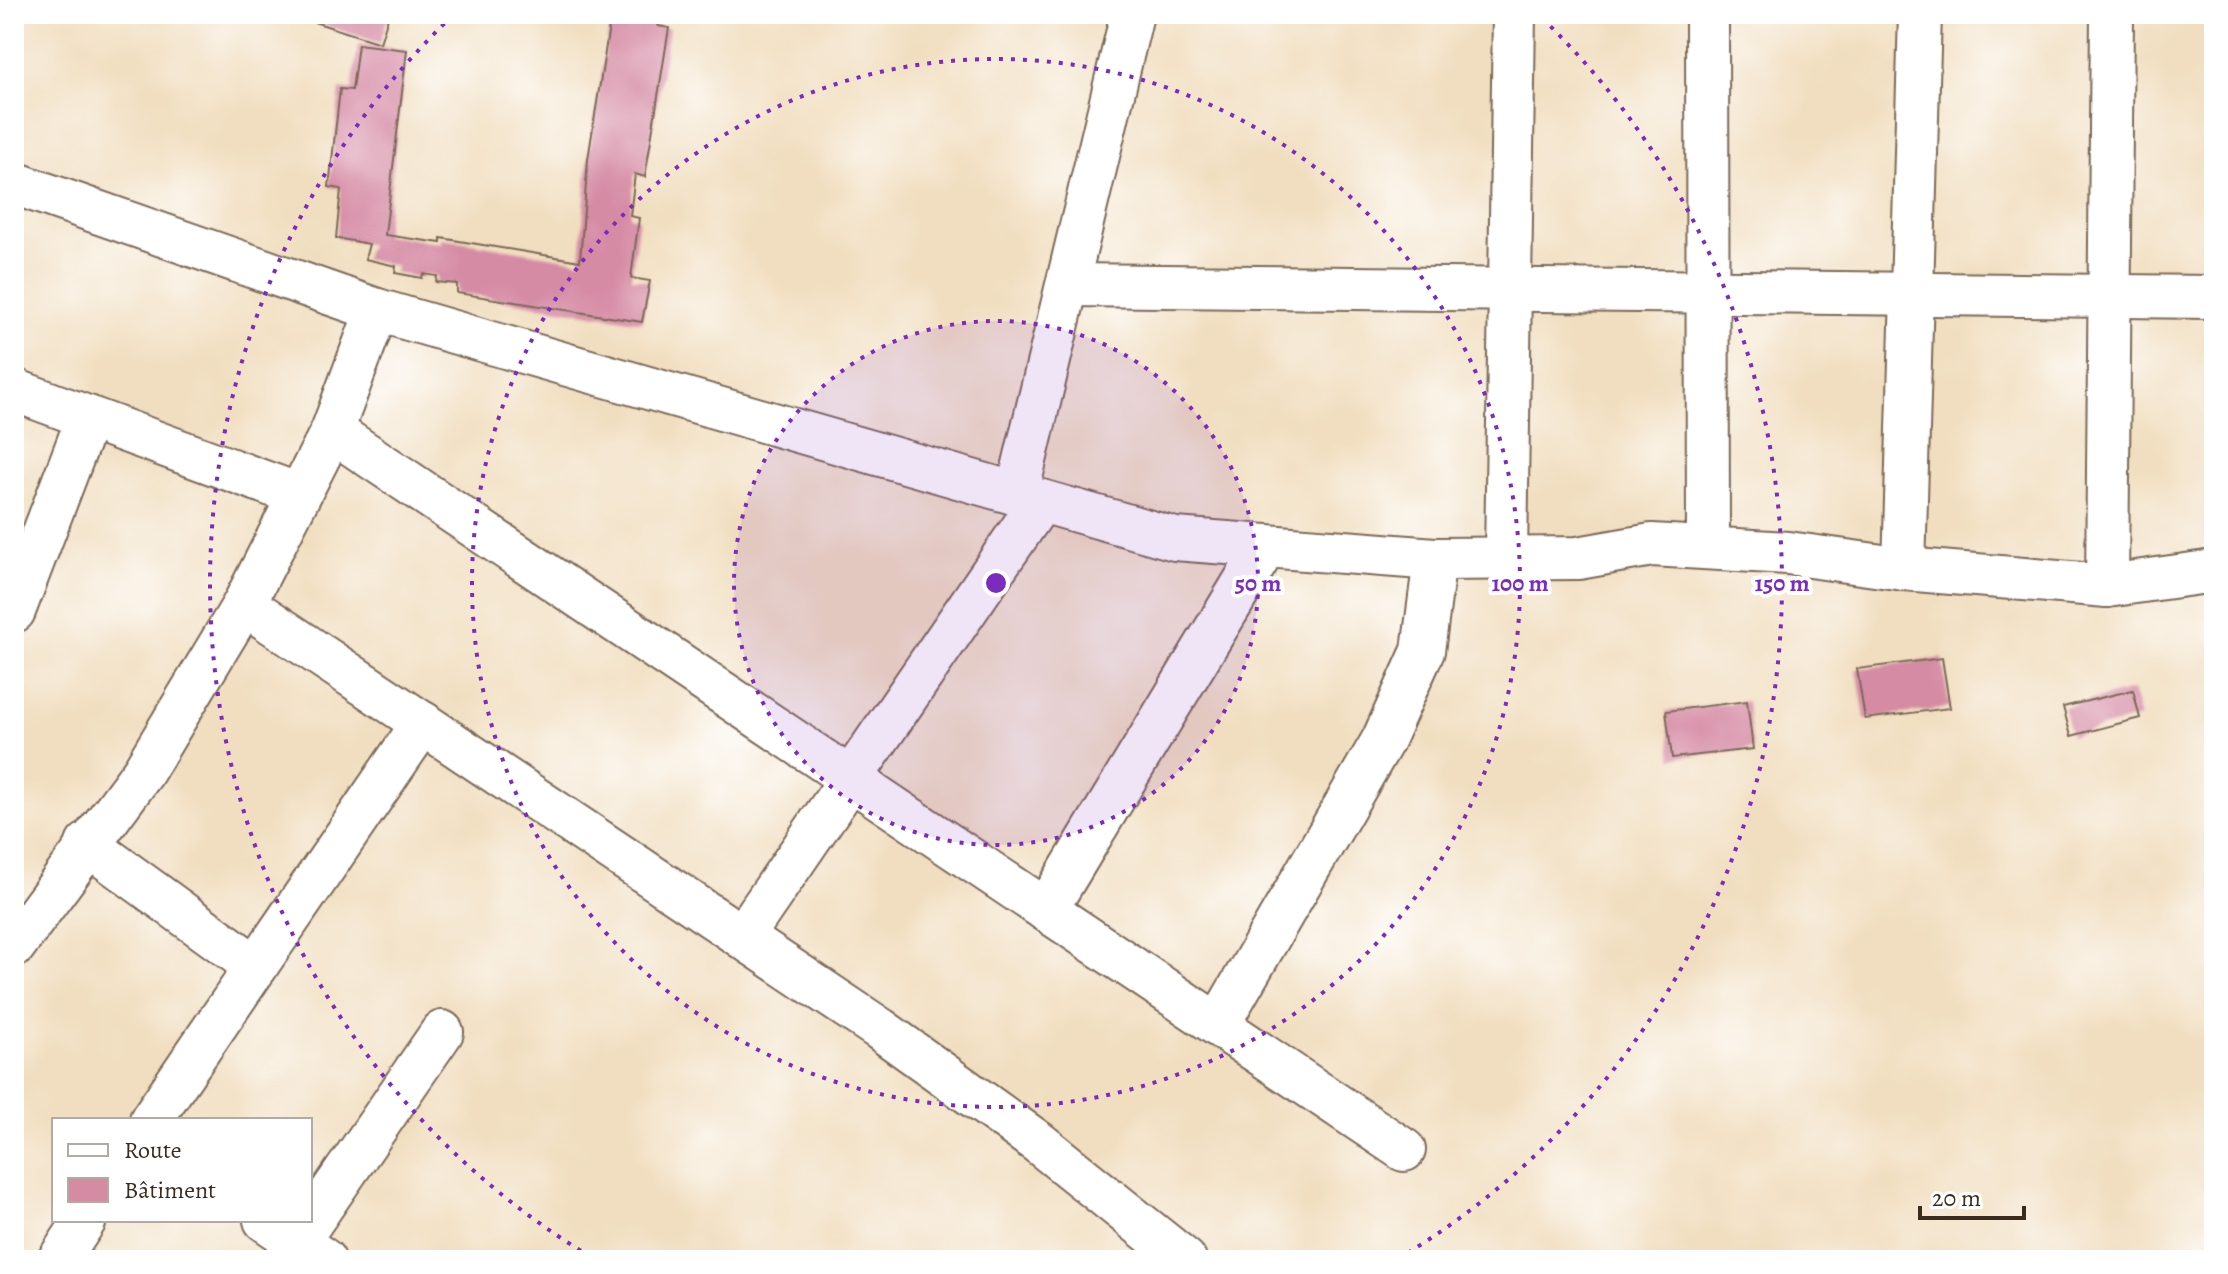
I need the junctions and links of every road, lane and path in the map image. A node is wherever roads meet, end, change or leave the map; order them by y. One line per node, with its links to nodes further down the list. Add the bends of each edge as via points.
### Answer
1 (1132, 14): 7 (street)
2 (1514, 14): 8 (street)
3 (1707, 14): 9 (street)
4 (1920, 14): 10 (street)
5 (2112, 14): 11 (street)
6 (14, 183): 13 (street)
7 (1068, 285): 8 (street); 18 (street)
8 (1510, 290): 9 (street); 21 (street)
9 (1707, 292): 10 (street); 20 (street)
10 (1912, 294): 11 (street); 23 (street)
11 (2110, 296): 12 (street); 25 (street)
12 (2214, 297)
13 (377, 310): 16 (street); 18 (street)
14 (14, 390): 15 (street)
15 (88, 417): 17 (street); 27 (street)
16 (332, 431): 17 (street); 29 (street)
17 (299, 495): 26 (street)
18 (1029, 498): 19 (street, via 1175,539); 29 (street)
19 (1266, 546): 22 (street); 31 (street)
20 (1708, 548): 21 (street, via 1652,545 1578,558); 23 (street)
21 (1506, 558): 22 (street)
22 (1435, 559): 35 (street, via 1423,651 1383,740)
23 (1904, 569): 25 (street)
24 (2214, 571): 25 (street)
25 (2107, 586)
26 (244, 604): 28 (street); 30 (street, via 143,772)
27 (14, 611)
28 (423, 723): 32 (street); 34 (street)
29 (851, 779): 31 (street); 32 (street)
30 (87, 844): 33 (street); 34 (street)
31 (1046, 910): 35 (street)
32 (742, 937): 44 (street, via 1039,1143)
33 (14, 946)
34 (256, 967): 37 (street)
35 (1218, 1025): 38 (street)
36 (442, 1032): 39 (street)
37 (152, 1118)
38 (1404, 1150)
39 (312, 1219)
40 (84, 1222): 43 (street)
41 (310, 1222): 42 (street)
42 (293, 1246)
43 (59, 1260)
44 (1185, 1260)

